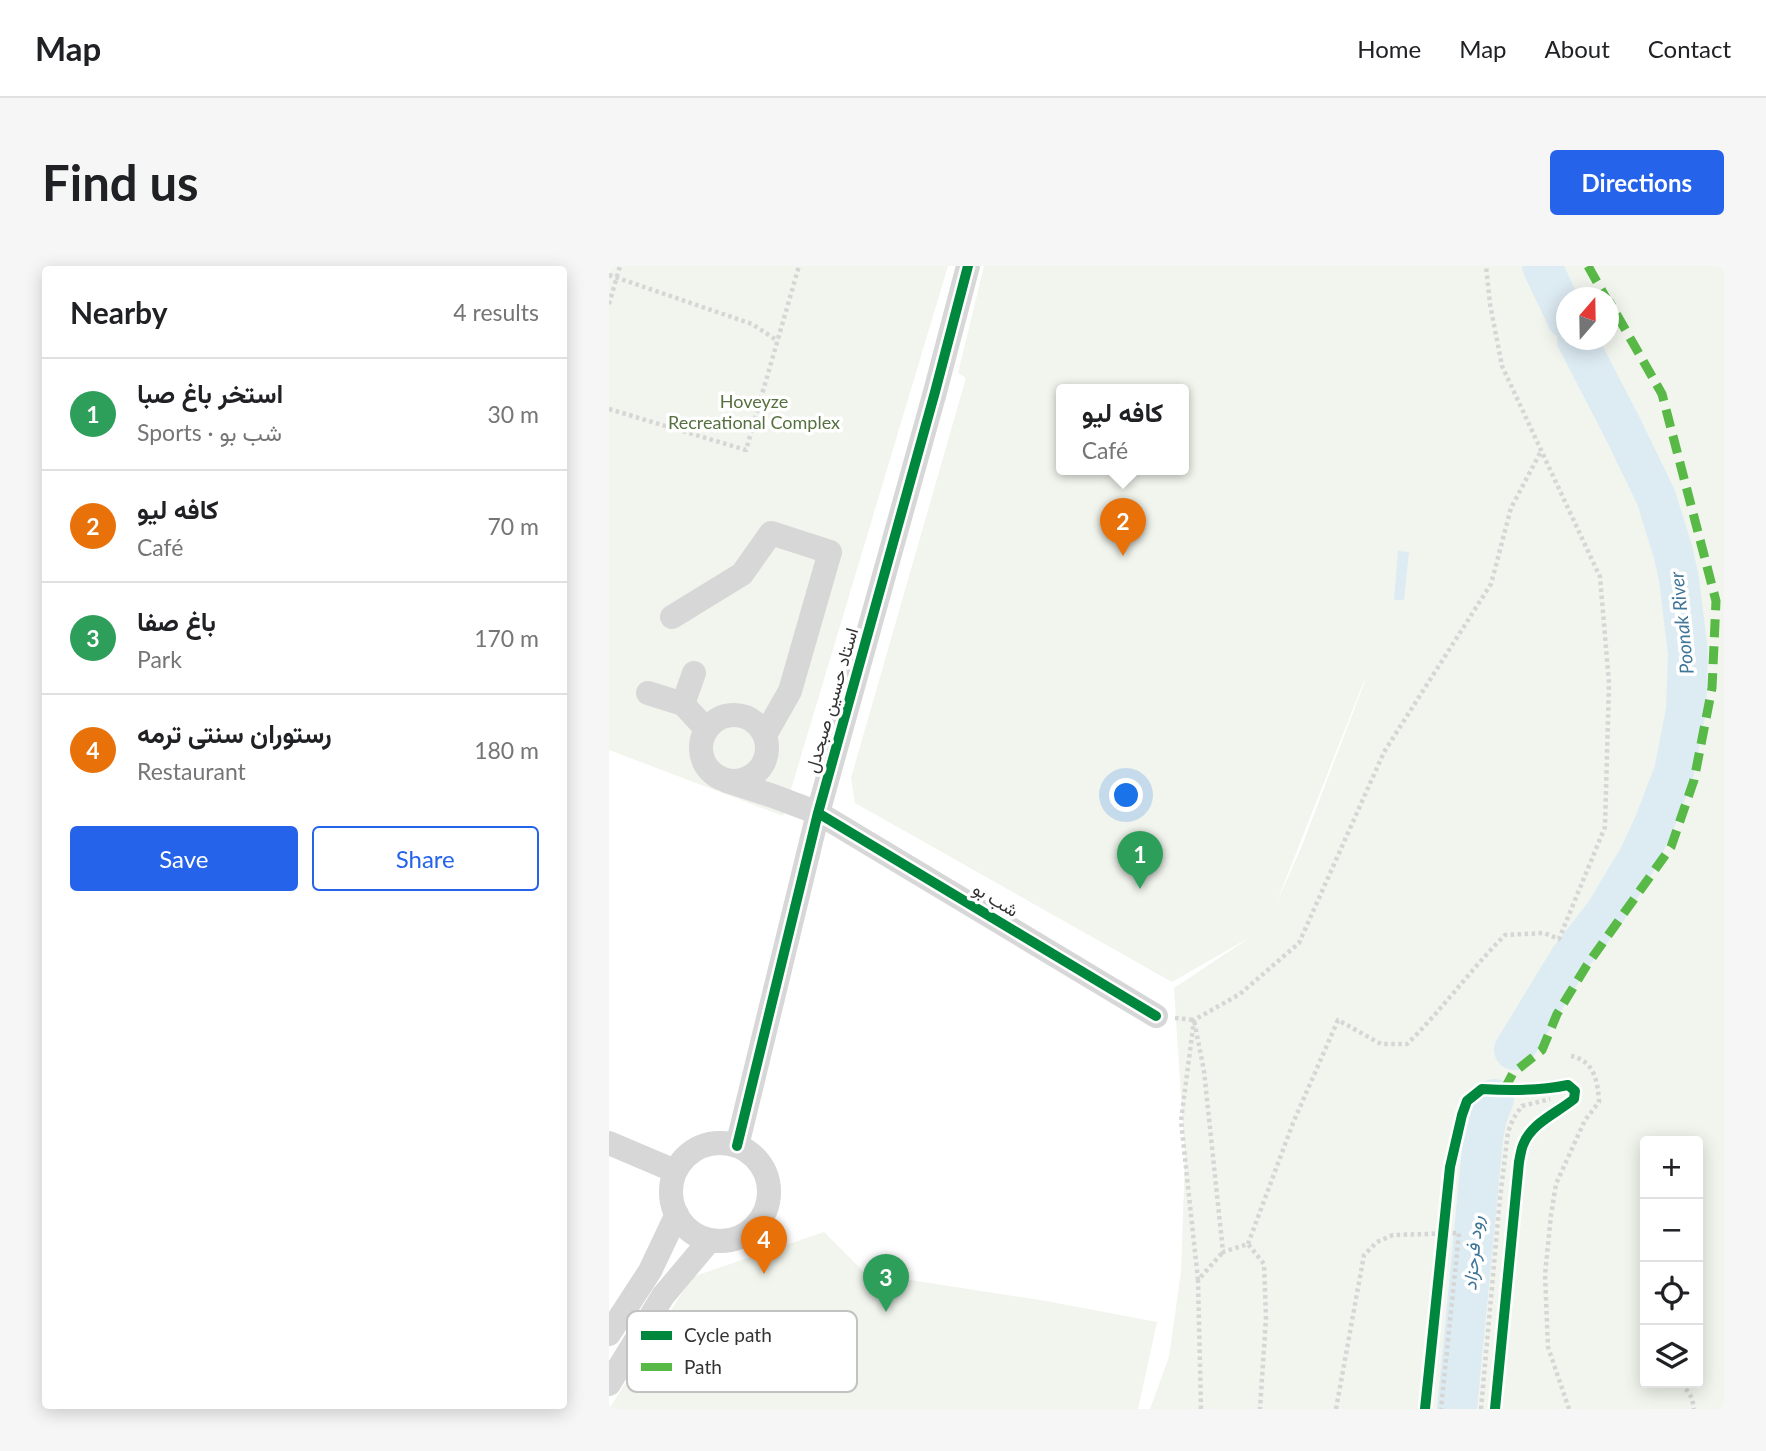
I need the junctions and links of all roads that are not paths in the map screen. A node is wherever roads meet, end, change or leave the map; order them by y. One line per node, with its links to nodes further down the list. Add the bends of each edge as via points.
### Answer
1 (968, 266): 9 (street, استاد حسین صبحدل)
2 (671, 617): 7 (street, via 742,574 771,533 830,552 790,691)
3 (694, 673): 5 (street)
4 (648, 693): 5 (street)
5 (683, 704): 6 (street)
6 (706, 729): 7 (street, via 721,717 742,716); 8 (street, via 701,739 702,761 717,778)
7 (765, 735): 8 (street, via 767,755 757,773 738,782)
8 (727, 781): 9 (street, شب بو)
9 (818, 813): 10 (street, شب بو); 12 (street, استاد حسین صبحدل)
10 (1156, 1016)
11 (609, 1143): 13 (street)
12 (737, 1146): 13 (street, via 708,1144 683,1159); 15 (street, via 758,1161 765,1173 765,1211 748,1232 723,1241)
13 (675, 1171): 14 (street, via 671,1200)
14 (677, 1214): 15 (street, via 686,1226); 17 (street, via 650,1270)
15 (710, 1240): 16 (street)
16 (654, 1311)
17 (609, 1334)
18 (627, 1355): 19 (street)
19 (609, 1384)

